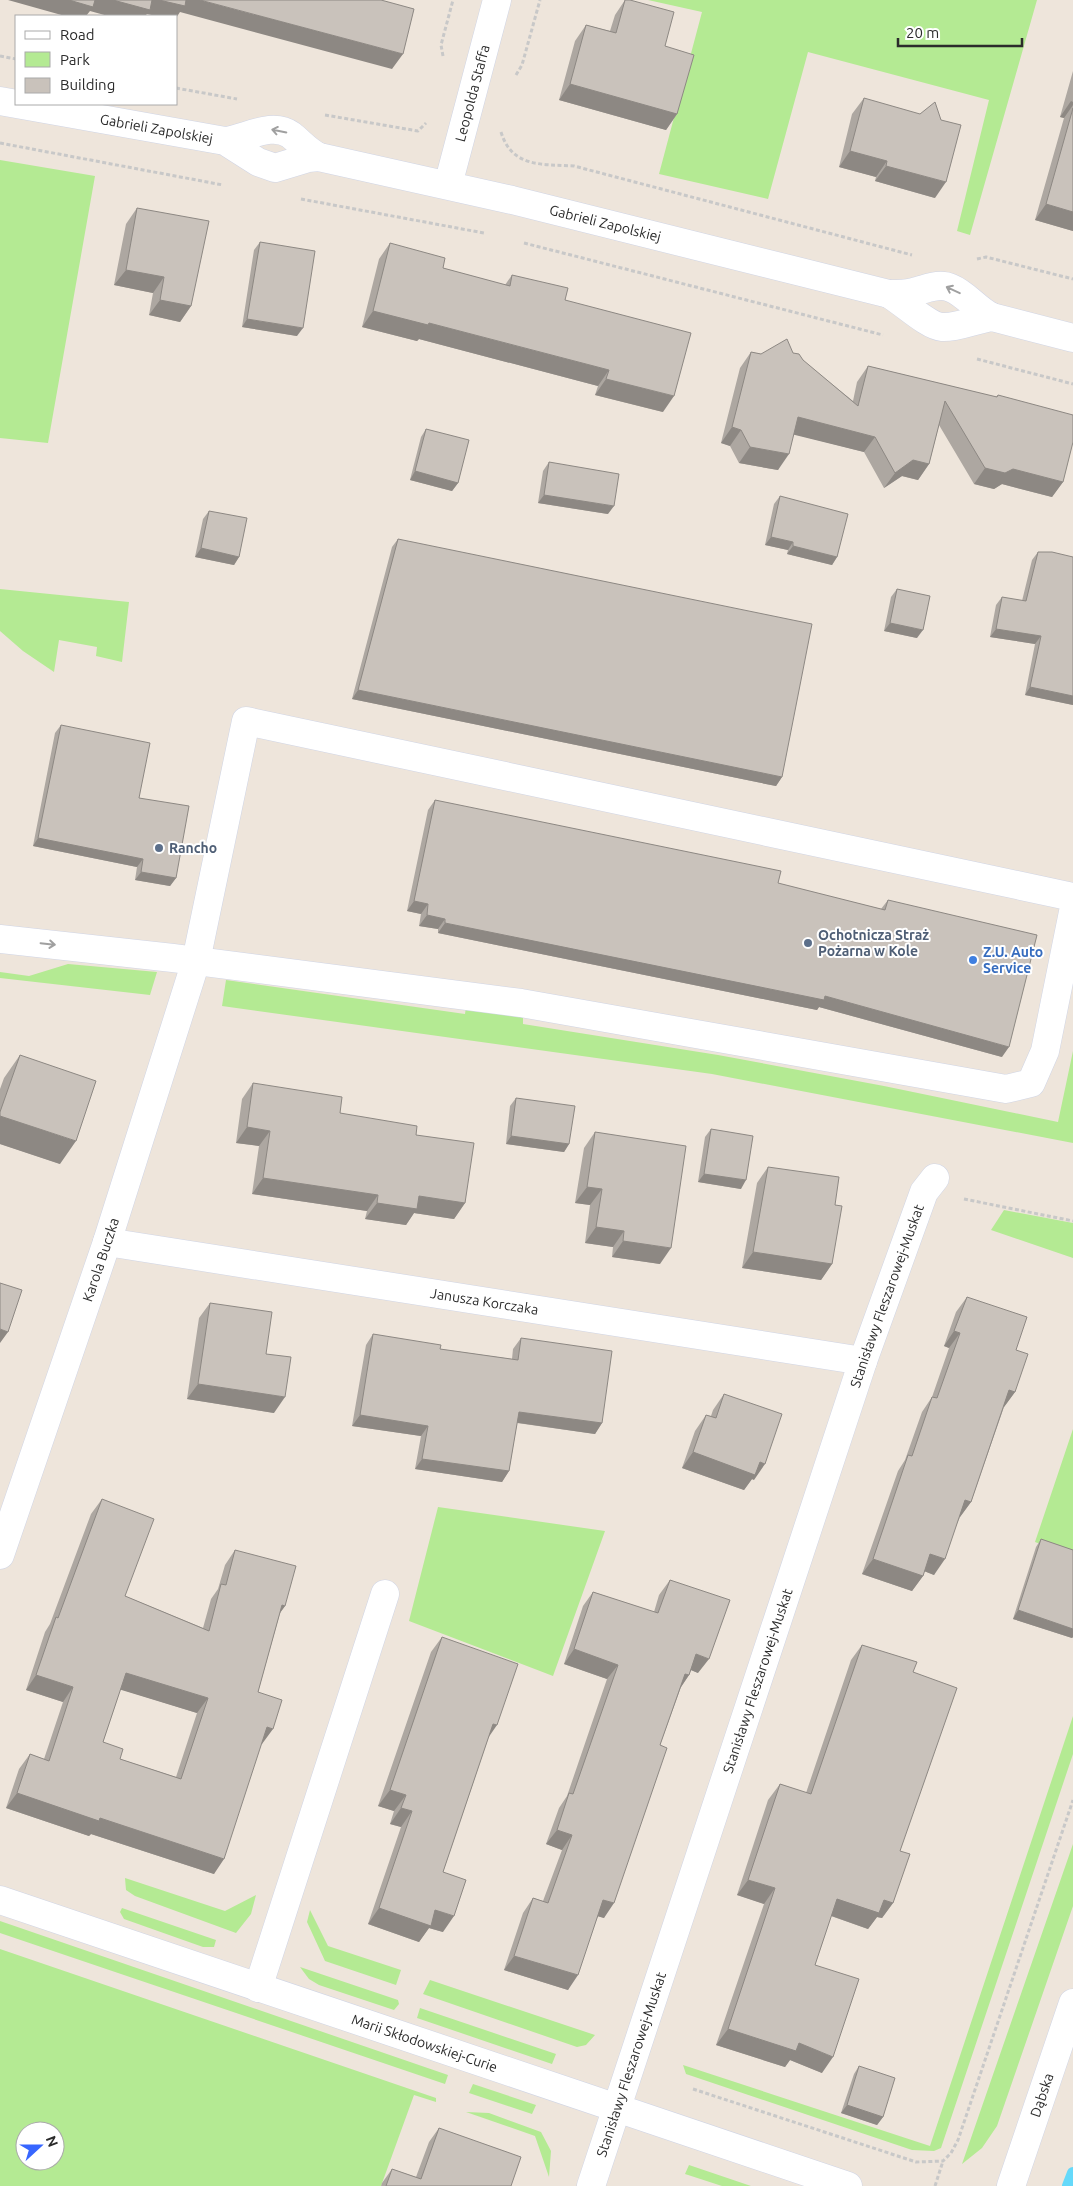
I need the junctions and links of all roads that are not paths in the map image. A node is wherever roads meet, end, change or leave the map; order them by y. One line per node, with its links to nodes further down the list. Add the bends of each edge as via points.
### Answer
1 (497, 0): 7 (street, Leopolda Staffa)
2 (0, 101): 3 (street, Gabrieli Zapolskiej)
3 (15, 104)
4 (22, 105): 5 (street, Gabrieli Zapolskiej)
5 (225, 141): 6 (street, Gabrieli Zapolskiej, via 258,162 275,168); 6 (street, Gabrieli Zapolskiej, one-way to 5, via 291,135 275,129)
6 (319, 157): 7 (street, Gabrieli Zapolskiej)
7 (448, 185): 8 (street, Gabrieli Zapolskiej)
8 (889, 294): 9 (street, Gabrieli Zapolskiej, one-way to 8, via 949,287); 9 (street, Gabrieli Zapolskiej, via 933,325 953,326)
9 (992, 317): 10 (street, Gabrieli Zapolskiej)
10 (1073, 338)
11 (1073, 897): 14 (street, Karola Buczka, via 246,721)
12 (1073, 912): 14 (street, via 1045,1051 1030,1083 1006,1089 521,1003)
13 (0, 939): 14 (street, one-way to 14)
14 (196, 962): 16 (street, Karola Buczka)
15 (929, 1185): 17 (street, Stanisławy Fleszarowej-Muskat)
16 (107, 1242): 17 (street, Janusza Korczaka); 18 (street, Karola Buczka)
17 (863, 1361): 23 (street, Stanisławy Fleszarowej-Muskat)
18 (0, 1555)
19 (385, 1594): 21 (street)
20 (0, 1900): 21 (street, Marii Skłodowskiej-Curie)
21 (258, 1988): 23 (street, Marii Skłodowskiej-Curie)
22 (1073, 2002): 26 (street, Dąbska)
23 (618, 2107): 24 (street, Stanisławy Fleszarowej-Muskat); 25 (street, Marii Skłodowskiej-Curie, via 680,2131)
24 (591, 2186)
25 (848, 2186)
26 (1011, 2186)

